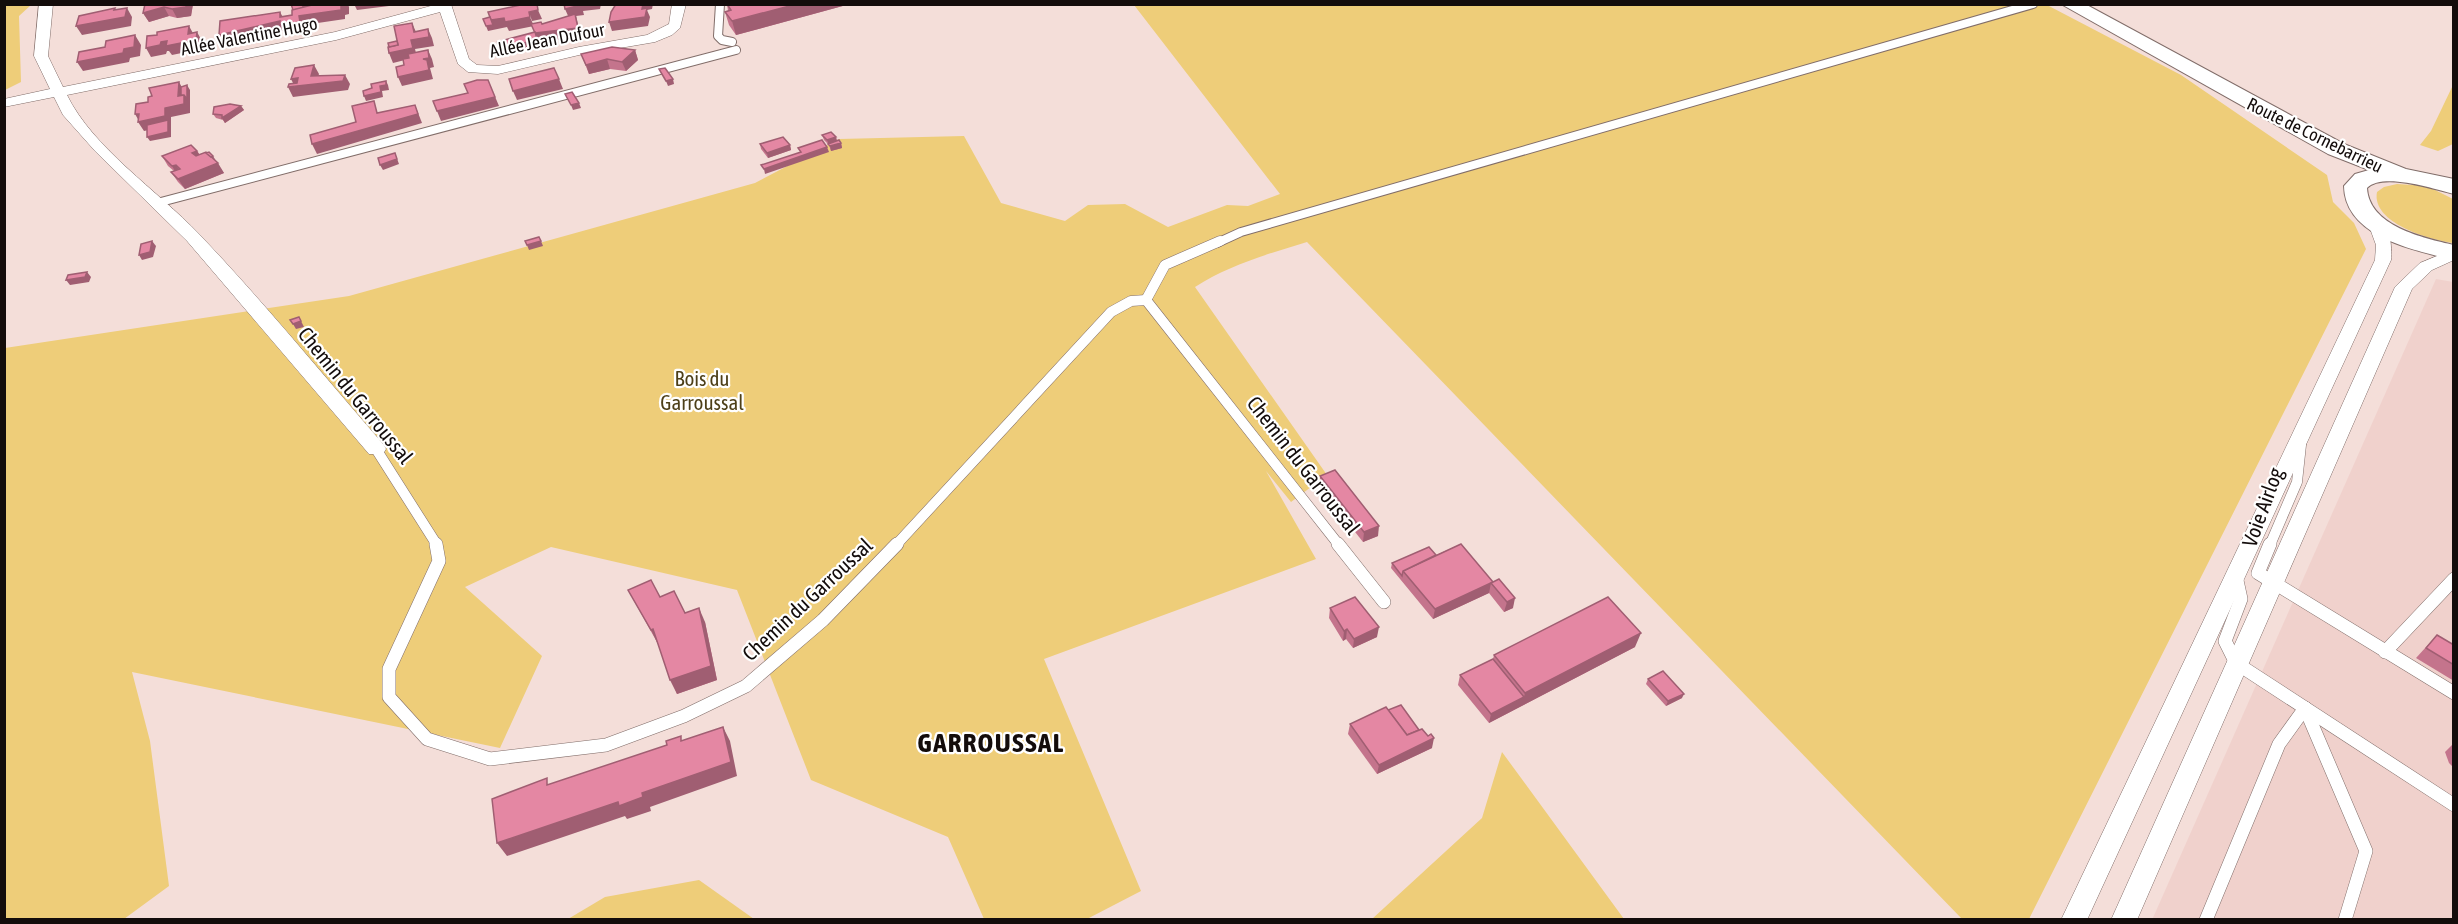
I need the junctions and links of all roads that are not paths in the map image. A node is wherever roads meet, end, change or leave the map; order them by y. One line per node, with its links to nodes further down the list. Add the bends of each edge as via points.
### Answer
1 (46, 4): 7 (street, Chemin du Garroussal, via 41,56)
2 (679, 4): 6 (street, Allée Jean Dufour, via 675,25 655,38 487,70 470,68 463,61)
3 (720, 4): 14 (lane, via 718,36 734,46)
4 (2033, 4): 17 (lane, via 1240,232 1165,265)
5 (2070, 4): 9 (main road, Route de Cornebarrieu)
6 (445, 6): 8 (street, Allée Valentine Hugo, via 346,34)
7 (47, 71): 8 (street, Chemin du Garroussal); 10 (street, via 36,87)
8 (58, 93): 10 (street, Allée Valentine Hugo); 14 (street, Chemin du Garroussal, via 81,128)
9 (2234, 96): 11 (main road, Route de Cornebarrieu, via 2336,149); 13 (main road, Route de Cornebarrieu)
10 (4, 101)
11 (2398, 174): 12 (main road); 13 (main road, via 2370,177)
12 (2454, 187)
13 (2356, 188): 15 (main road, via 2355,198)
14 (157, 203): 19 (street, Chemin du Garroussal, via 193,237)
15 (2376, 223): 16 (main road, via 2420,244); 18 (street, via 2384,245 2384,260)
16 (2454, 254): 22 (street, via 2415,272 2404,287)
17 (1146, 300): 19 (lane, Chemin du Garroussal, via 1111,312 877,566 823,620 746,686 684,716 606,745 490,759 427,739 389,697 389,669 440,561 436,541); 23 (lane, Chemin du Garroussal)
18 (2302, 436): 20 (street); 22 (lane, Voie Airlog, via 2296,482 2258,573)
19 (376, 449)
20 (2236, 576): 25 (lane, via 2241,599 2225,641); 29 (street)
21 (2454, 579): 24 (lane)
22 (2273, 584): 24 (lane); 25 (street)
23 (1384, 602)
24 (2385, 652): 26 (lane)
25 (2236, 663): 27 (lane); 30 (street)
26 (2454, 693)
27 (2305, 708): 28 (lane); 31 (lane, via 2279,744); 32 (lane, via 2366,851)
28 (2454, 805)
29 (2074, 920)
30 (2124, 920)
31 (2206, 920)
32 (2344, 920)

